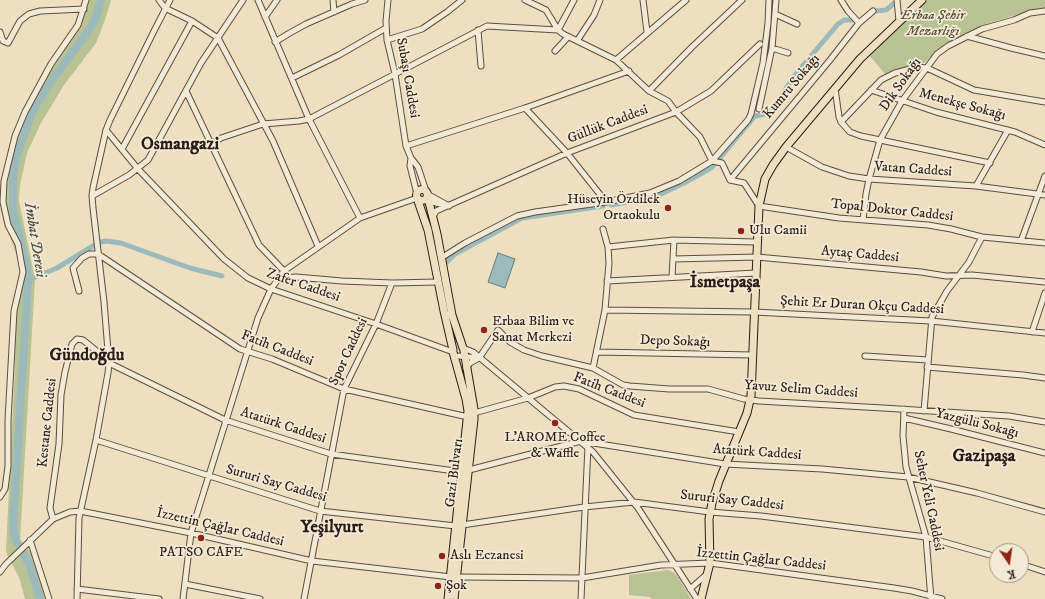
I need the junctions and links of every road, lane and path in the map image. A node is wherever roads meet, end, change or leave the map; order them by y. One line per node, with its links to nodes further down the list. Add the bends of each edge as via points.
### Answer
1 (86, 0): 25 (street)
2 (159, 0): 24 (street)
3 (170, 0): 24 (street)
4 (243, 0): 42 (street)
5 (258, 0): 30 (street)
6 (277, 0): 30 (street)
7 (333, 0): 28 (street)
8 (365, 0): 22 (street)
9 (388, 0): 35 (street, Subaşı Caddesi)
10 (462, 0): 43 (street, via 422,29)
11 (525, 0): 23 (street)
12 (574, 0): 37 (street)
13 (600, 0): 45 (street)
14 (643, 0): 39 (street)
15 (685, 0): 39 (street)
16 (742, 0): 60 (street)
17 (769, 0): 79 (street, via 763,63 751,114)
18 (776, 0): 29 (street)
19 (841, 0): 33 (street)
20 (897, 0): 32 (street)
21 (922, 0): 32 (main road)
22 (358, 1): 28 (street)
23 (534, 2): 37 (street, via 546,10)
24 (165, 8): 31 (street); 69 (street)
25 (84, 9): 38 (street, via 29,14 20,21 8,43 3,42); 159 (street, via 78,25 51,64 25,112 15,136 4,181 3,202 8,225 18,244 23,272 14,319 8,466 5,489)
26 (873, 10): 33 (street, Kumru Sokağı)
27 (1045, 11): 40 (street, Dik Sokağı, via 1030,13)
28 (334, 12): 44 (street)
29 (774, 14): 34 (street); 47 (street)
30 (265, 17): 44 (street)
31 (192, 20): 42 (street); 76 (street)
32 (899, 21): 57 (main road)
33 (859, 23): 84 (street, Kumru Sokağı)
34 (797, 24)
35 (386, 28): 43 (street, Subaşı Caddesi); 56 (street)
36 (478, 30): 37 (street, via 487,26); 52 (street); 55 (street)
37 (558, 30): 41 (street)
38 (0, 32)
39 (647, 32): 51 (street)
40 (967, 36): 50 (street); 53 (street, Dik Sokağı, via 937,54)
41 (568, 37): 45 (street); 48 (street)
42 (218, 38): 59 (street); 68 (street)
43 (388, 40): 55 (street, Subaşı Caddesi)
44 (275, 42): 56 (street)
45 (577, 42): 51 (street)
46 (760, 44): 65 (street, Güllük Caddesi, via 710,91)
47 (772, 48): 49 (street); 64 (street)
48 (555, 51)
49 (788, 53)
50 (1045, 56)
51 (616, 60): 54 (street)
52 (481, 66)
53 (927, 68): 58 (street, via 918,67 895,73 881,80); 61 (street, Dik Sokağı); 62 (street, via 974,90)
54 (629, 71): 60 (street); 63 (street)
55 (395, 74): 66 (street); 74 (street, Subaşı Caddesi)
56 (292, 78): 66 (street)
57 (835, 88): 67 (street); 75 (main road)
58 (871, 90): 61 (street, Menekşe Sokağı); 67 (street)
59 (186, 91): 72 (street); 81 (street, via 148,160)
60 (650, 91): 65 (street, via 668,101)
61 (902, 101): 70 (street, Menekşe Sokağı); 71 (street, Dik Sokağı)
62 (1045, 102)
63 (525, 108): 74 (street); 77 (street)
64 (759, 109)
65 (676, 112): 77 (street, Güllük Caddesi); 79 (street, via 700,137)
66 (309, 119): 68 (street); 95 (street)
67 (841, 122): 71 (street, via 850,132)
68 (263, 124): 72 (street, via 221,138); 103 (street, via 273,141)
69 (106, 130): 76 (street, Zafer Caddesi); 88 (street)
70 (1008, 130): 73 (street, Menekşe Sokağı); 80 (street)
71 (880, 140): 80 (street); 83 (street, Dik Sokağı)
72 (211, 144): 109 (street, via 259,244)
73 (1045, 145)
74 (406, 146): 78 (street, Subaşı Caddesi)
75 (786, 147): 83 (street, Vatan Caddesi, via 822,167 849,176); 93 (main road, via 765,179)
76 (122, 149): 81 (street, Zafer Caddesi)
77 (567, 153): 91 (street); 92 (street, Güllük Caddesi)
78 (411, 158): 89 (street, Subaşı Caddesi, via 410,166); 90 (street, Subaşı Caddesi, via 418,168)
79 (712, 161): 84 (street, via 722,163); 91 (street, via 657,191)
80 (990, 163): 85 (street)
81 (138, 169): 88 (street); 118 (street, Zafer Caddesi, via 229,264 248,278)
82 (1045, 176): 86 (street)
83 (869, 178): 85 (street, Vatan Caddesi); 96 (street, Dik Sokağı)
84 (730, 180): 93 (street, via 744,183)
85 (976, 186): 86 (street, Vatan Caddesi)
86 (1039, 194): 87 (street, Vatan Caddesi); 100 (street)
87 (1045, 195)
88 (92, 196): 105 (street)
89 (417, 196): 90 (main road, via 420,200); 95 (street); 115 (main road, Gazi Bulvarı, via 428,230)
90 (427, 198): 92 (street); 92 (street); 94 (main road, Gazi Bulvarı)
91 (606, 202): 107 (street, via 523,214)
92 (449, 206): 94 (street, Güllük Caddesi, via 436,211)
93 (759, 206): 96 (street, Topal Doktor Caddesi); 101 (main road)
94 (433, 216): 107 (main road, Gazi Bulvarı)
95 (360, 218): 103 (street)
96 (863, 220): 98 (street, Topal Doktor Caddesi, via 941,227)
97 (603, 229): 104 (street)
98 (982, 237): 100 (street, Topal Doktor Caddesi); 111 (street, via 972,258)
99 (674, 240): 101 (street); 104 (street); 108 (street)
100 (1021, 241): 102 (street, Topal Doktor Caddesi)
101 (757, 242): 106 (main road)
102 (1045, 243)
103 (318, 246): 109 (street)
104 (608, 247): 114 (street)
105 (98, 254): 119 (street, via 86,256 73,268); 127 (street, Fatih Caddesi, via 234,346); 133 (street)
106 (757, 257): 108 (street, Aytaç Caddesi); 110 (main road); 111 (street, Aytaç Caddesi)
107 (441, 258): 128 (main road, Gazi Bulvarı)
108 (673, 259): 112 (street)
109 (284, 271): 113 (street)
110 (756, 273): 112 (street); 122 (main road)
111 (959, 276): 116 (street, Aytaç Caddesi); 123 (street, via 944,295)
112 (672, 277): 114 (street)
113 (279, 278): 117 (street); 118 (street)
114 (608, 281): 121 (street)
115 (438, 282): 117 (street); 128 (main road, Gazi Bulvarı)
116 (1045, 282)
117 (392, 283): 124 (street, Spor Caddesi)
118 (271, 289): 124 (street, Zafer Caddesi); 127 (street)
119 (79, 291)
120 (1045, 293): 125 (street)
121 (605, 310): 122 (street, Şehit Er Duran Okçu Caddesi); 129 (street)
122 (754, 312): 123 (street, Şehit Er Duran Okçu Caddesi); 130 (main road)
123 (931, 321): 125 (street, Şehit Er Duran Okçu Caddesi); 134 (street)
124 (376, 324): 128 (street, Zafer Caddesi); 139 (street, Spor Caddesi)
125 (1032, 332): 126 (street, Şehit Er Duran Okçu Caddesi)
126 (1045, 333)
127 (247, 351): 139 (street, Fatih Caddesi); 147 (street)
128 (459, 352): 132 (street); 132 (street, via 471,351); 136 (main road, Gazi Bulvarı); 145 (main road, Gazi Bulvarı)
129 (597, 352): 130 (street, Depo Sokağı); 137 (street)
130 (753, 355): 141 (main road)
131 (865, 356): 134 (street)
132 (479, 358): 136 (street); 137 (street, Yavuz Selim Caddesi, via 498,330 510,342 532,354); 140 (street)
133 (109, 360): 147 (street, Atatürk Caddesi); 150 (street); 166 (street, Kestane Caddesi, via 80,339 74,341 70,350 61,395 59,444 50,508)
134 (928, 360): 135 (street)
135 (927, 367): 138 (street); 143 (street)
136 (466, 368): 144 (main road, Gazi Bulvarı)
137 (593, 368): 141 (street, Yavuz Selim Caddesi, via 630,386 708,389)
138 (1045, 378)
139 (344, 388): 145 (street, Fatih Caddesi); 154 (street, Spor Caddesi)
140 (528, 398): 144 (street, Fatih Caddesi); 149 (street, Fatih Caddesi, via 555,387 568,386 641,417); 151 (street)
141 (750, 400): 142 (street, Yavuz Selim Caddesi); 149 (main road)
142 (904, 409): 143 (street, Yavuz Selim Caddesi); 146 (street, Seher Yeli Caddesi)
143 (924, 410): 148 (street, Yavuz Selim Caddesi, via 1009,416)
144 (474, 413): 156 (main road, Gazi Bulvarı)
145 (468, 417): 156 (main road, Gazi Bulvarı)
146 (904, 418): 153 (street, Yazgülü Sokağı); 158 (street, Seher Yeli Caddesi, via 904,458)
147 (226, 420): 154 (street, Atatürk Caddesi); 157 (street)
148 (1045, 422)
149 (739, 432): 155 (main road)
150 (96, 440): 157 (street, Sururi Say Caddesi); 163 (street)
151 (581, 440): 152 (street); 155 (street, Atatürk Caddesi); 156 (street, Atatürk Caddesi)
152 (588, 446): 160 (street); 161 (street)
153 (1045, 453)
154 (331, 454): 156 (street, Atatürk Caddesi); 162 (street, Spor Caddesi)
155 (725, 464): 158 (street, Atatürk Caddesi); 164 (main road)
156 (465, 471): 167 (main road, Gazi Bulvarı)
157 (208, 476): 162 (street, Sururi Say Caddesi); 168 (street)
158 (908, 477): 165 (street, Atatürk Caddesi); 169 (street, Seher Yeli Caddesi)
159 (0, 497)
160 (634, 502): 161 (street, Sururi Say Caddesi); 164 (street, Sururi Say Caddesi); 174 (street)
161 (584, 507): 167 (street, Sururi Say Caddesi); 182 (street)
162 (320, 510): 167 (street, Sururi Say Caddesi); 172 (street, Spor Caddesi)
163 (80, 511): 166 (street); 168 (street, İzzettin Çağlar Caddesi); 185 (street)
164 (710, 512): 169 (street, Sururi Say Caddesi); 175 (main road)
165 (1045, 512)
166 (53, 519): 170 (street)
167 (459, 526): 181 (main road, Gazi Bulvarı)
168 (191, 533): 172 (street, İzzettin Çağlar Caddesi); 183 (street)
169 (926, 537): 171 (street, Sururi Say Caddesi); 186 (street, Seher Yeli Caddesi)
170 (30, 540): 173 (street); 187 (street)
171 (989, 555)
172 (312, 561): 181 (street, İzzettin Çağlar Caddesi); 192 (street, Spor Caddesi)
173 (6, 564): 176 (street); 178 (street)
174 (674, 564): 175 (street, İzzettin Çağlar Caddesi); 182 (street, İzzettin Çağlar Caddesi); 184 (street)
175 (710, 564): 180 (main road); 186 (street, İzzettin Çağlar Caddesi, via 894,588)
176 (0, 565)
177 (1029, 567): 179 (street)
178 (0, 572)
179 (1045, 572)
180 (708, 574): 184 (street); 197 (main road)
181 (454, 577): 182 (street, İzzettin Çağlar Caddesi); 193 (main road, Gazi Bulvarı); 194 (main road, Gazi Bulvarı)
182 (582, 578): 195 (street)
183 (184, 584): 190 (street); 191 (street)
184 (690, 588): 196 (street)
185 (77, 589): 188 (street); 189 (street)
186 (931, 598): 198 (street, İzzettin Çağlar Caddesi)
187 (50, 599)
188 (77, 599)
189 (159, 599)
190 (183, 599)
191 (260, 599)
192 (304, 599)
193 (448, 599)
194 (454, 599)
195 (581, 599)
196 (697, 599)
197 (701, 599)
198 (942, 599)

